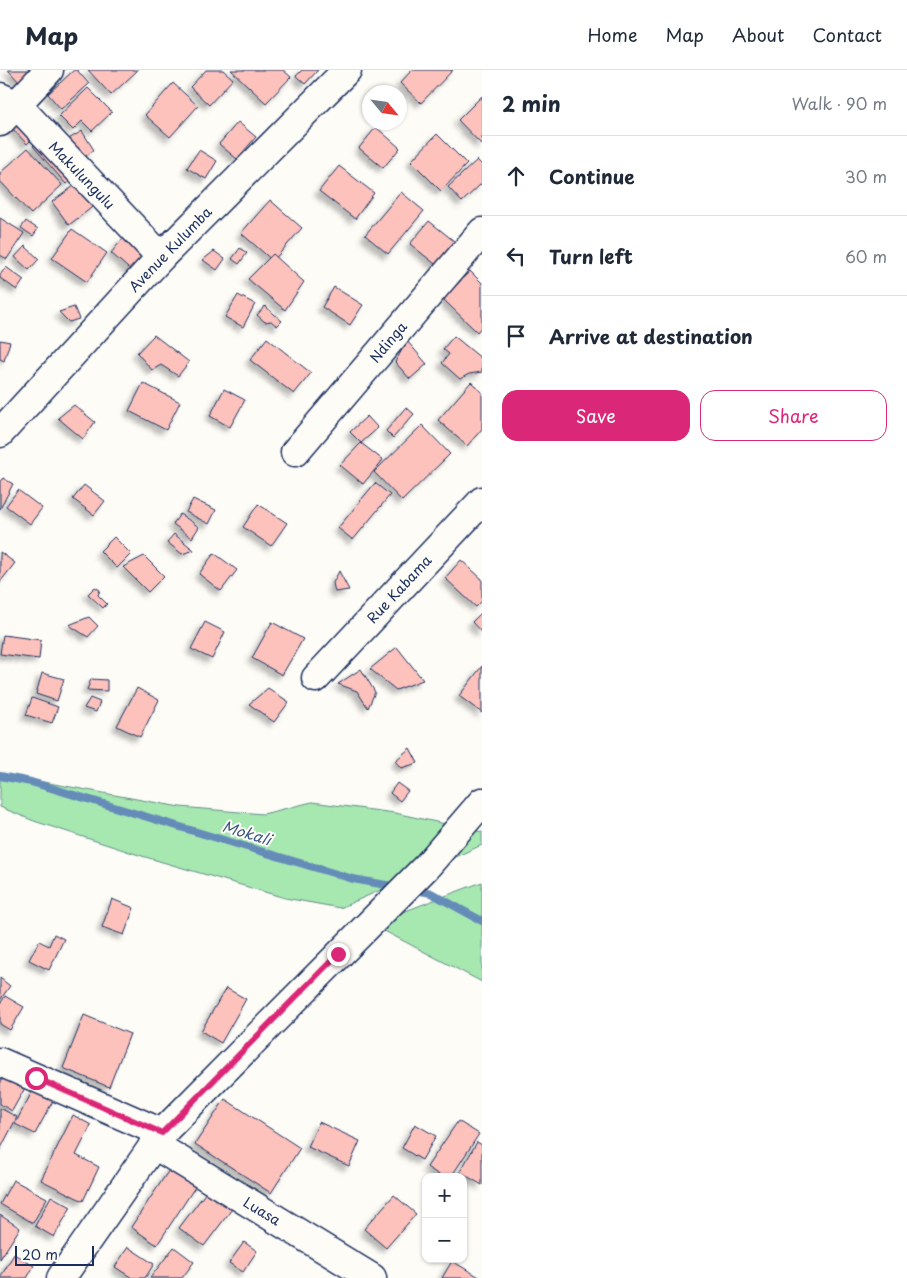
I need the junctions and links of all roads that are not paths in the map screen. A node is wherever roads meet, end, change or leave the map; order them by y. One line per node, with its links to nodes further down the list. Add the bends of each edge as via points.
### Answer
1 (48, 70): 3 (street)
2 (347, 70): 5 (street, Avenue Kulumba)
3 (5, 108): 5 (street, Makulungulu)
4 (482, 232): 7 (street, Ndinga)
5 (161, 257): 6 (street, Avenue Kulumba)
6 (0, 433)
7 (295, 452)
8 (482, 501): 9 (street, Rue Kabama)
9 (316, 678)
10 (482, 802): 12 (street, via 427,866)
11 (0, 1062): 12 (street, Luasa)
12 (157, 1138): 13 (street); 14 (street, Luasa)
13 (61, 1278)
14 (372, 1278)

